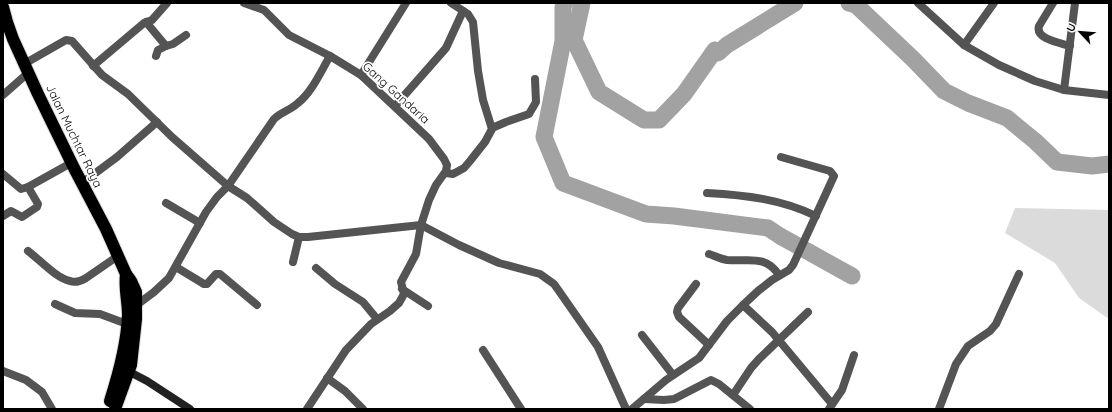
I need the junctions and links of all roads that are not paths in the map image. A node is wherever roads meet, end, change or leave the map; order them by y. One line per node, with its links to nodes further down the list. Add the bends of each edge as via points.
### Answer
1 (167, 3): 11 (street, via 152,20)
2 (244, 3): 17 (street, Gang Gandaria, via 264,10 289,35)
3 (451, 3): 10 (street)
4 (919, 3): 13 (street)
5 (994, 3): 13 (street)
6 (1053, 3): 15 (street, via 1039,26 1039,34)
7 (1075, 3): 15 (street)
8 (403, 4): 20 (street)
9 (3, 7): 19 (highway, Jalan Muchtar Raya)
10 (463, 11): 25 (street, via 446,48); 27 (street, via 470,17 474,26 483,100)
11 (146, 22): 14 (street); 18 (street)
12 (186, 35): 14 (street)
13 (964, 45): 22 (street, via 1014,72)
14 (166, 46): 16 (street, via 158,50)
15 (1070, 46): 22 (street)
16 (156, 56)
17 (330, 56): 20 (street, Gang Gandaria); 33 (street, via 307,94 299,103 274,119)
18 (93, 66): 19 (street, via 72,41 68,40); 26 (street)
19 (26, 68): 23 (street); 29 (highway, Jalan Muchtar Raya)
20 (361, 75): 25 (street, Gang Gandaria)
21 (535, 80): 27 (street, via 536,102 531,112)
22 (1064, 90): 24 (street)
23 (3, 95)
24 (1109, 95)
25 (395, 106): 30 (street, Gang Gandaria, via 438,150 444,159)
26 (157, 122): 32 (street, via 117,158); 33 (street)
27 (492, 130): 30 (street, via 464,168 453,174)
28 (781, 157): 38 (street, via 833,173 833,179)
29 (71, 163): 32 (highway, Jalan Muchtar Raya); 34 (street)
30 (446, 173): 40 (street, via 436,185)
31 (4, 178): 34 (street, via 21,189)
32 (82, 183): 44 (highway, Jalan Muchtar Raya)
33 (228, 186): 39 (street, via 217,197); 41 (street, via 247,198 282,228)
34 (28, 187): 37 (street, via 38,204 37,207 22,218 10,211)
35 (706, 193): 38 (street, via 752,196 796,207)
36 (166, 204): 39 (street)
37 (3, 216)
38 (816, 216): 49 (street, via 791,268)
39 (200, 223): 46 (street)
40 (421, 225): 41 (street); 51 (street, via 416,254 401,282); 79 (street, via 506,265 540,274 554,284 598,347)
41 (299, 237): 45 (street)
42 (28, 251): 44 (street, via 60,277 75,282 86,278)
43 (709, 254): 49 (street, via 727,260 762,261 772,267)
44 (118, 256): 56 (highway, Jalan Muchtar Raya, via 136,292)
45 (293, 262)
46 (176, 267): 53 (street, via 204,284 216,274 220,274); 56 (street, via 163,284)
47 (316, 268): 58 (street, via 363,302)
48 (1018, 274): 82 (street, via 996,324 968,346 956,364)
49 (779, 276): 54 (street)
50 (696, 284): 62 (street, via 677,312)
51 (402, 289): 55 (street); 58 (street, via 404,294 399,303)
52 (55, 304): 59 (street, via 75,313 100,314)
53 (257, 305)
54 (742, 305): 61 (street); 62 (street)
55 (428, 306)
56 (132, 308): 59 (highway, Jalan Muchtar Raya); 65 (highway, Jalan Muchtar Raya, via 132,358)
57 (808, 312): 61 (street)
58 (377, 319): 68 (street, via 346,350)
59 (127, 324): 65 (highway, Jalan Muchtar Raya)
60 (642, 335): 67 (street)
61 (778, 340): 69 (street, via 751,368); 71 (street)
62 (709, 345): 67 (street, via 699,358)
63 (483, 350): 78 (street)
64 (854, 355): 71 (street, via 842,390)
65 (125, 369): 73 (highway, Jalan Muchtar Raya); 74 (highway, Jalan Muchtar Raya); 75 (main road)
66 (3, 371): 72 (street, via 26,380 42,392)
67 (673, 375): 70 (street)
68 (327, 378): 76 (street); 77 (street)
69 (733, 395): 70 (street, via 711,380 674,399); 81 (street)
70 (644, 399): 80 (street)
71 (830, 407)
72 (52, 409)
73 (108, 409)
74 (115, 409)
75 (190, 409)
76 (307, 409)
77 (363, 409)
78 (521, 409)
79 (626, 409)
80 (632, 409)
81 (750, 409)
82 (939, 409)

